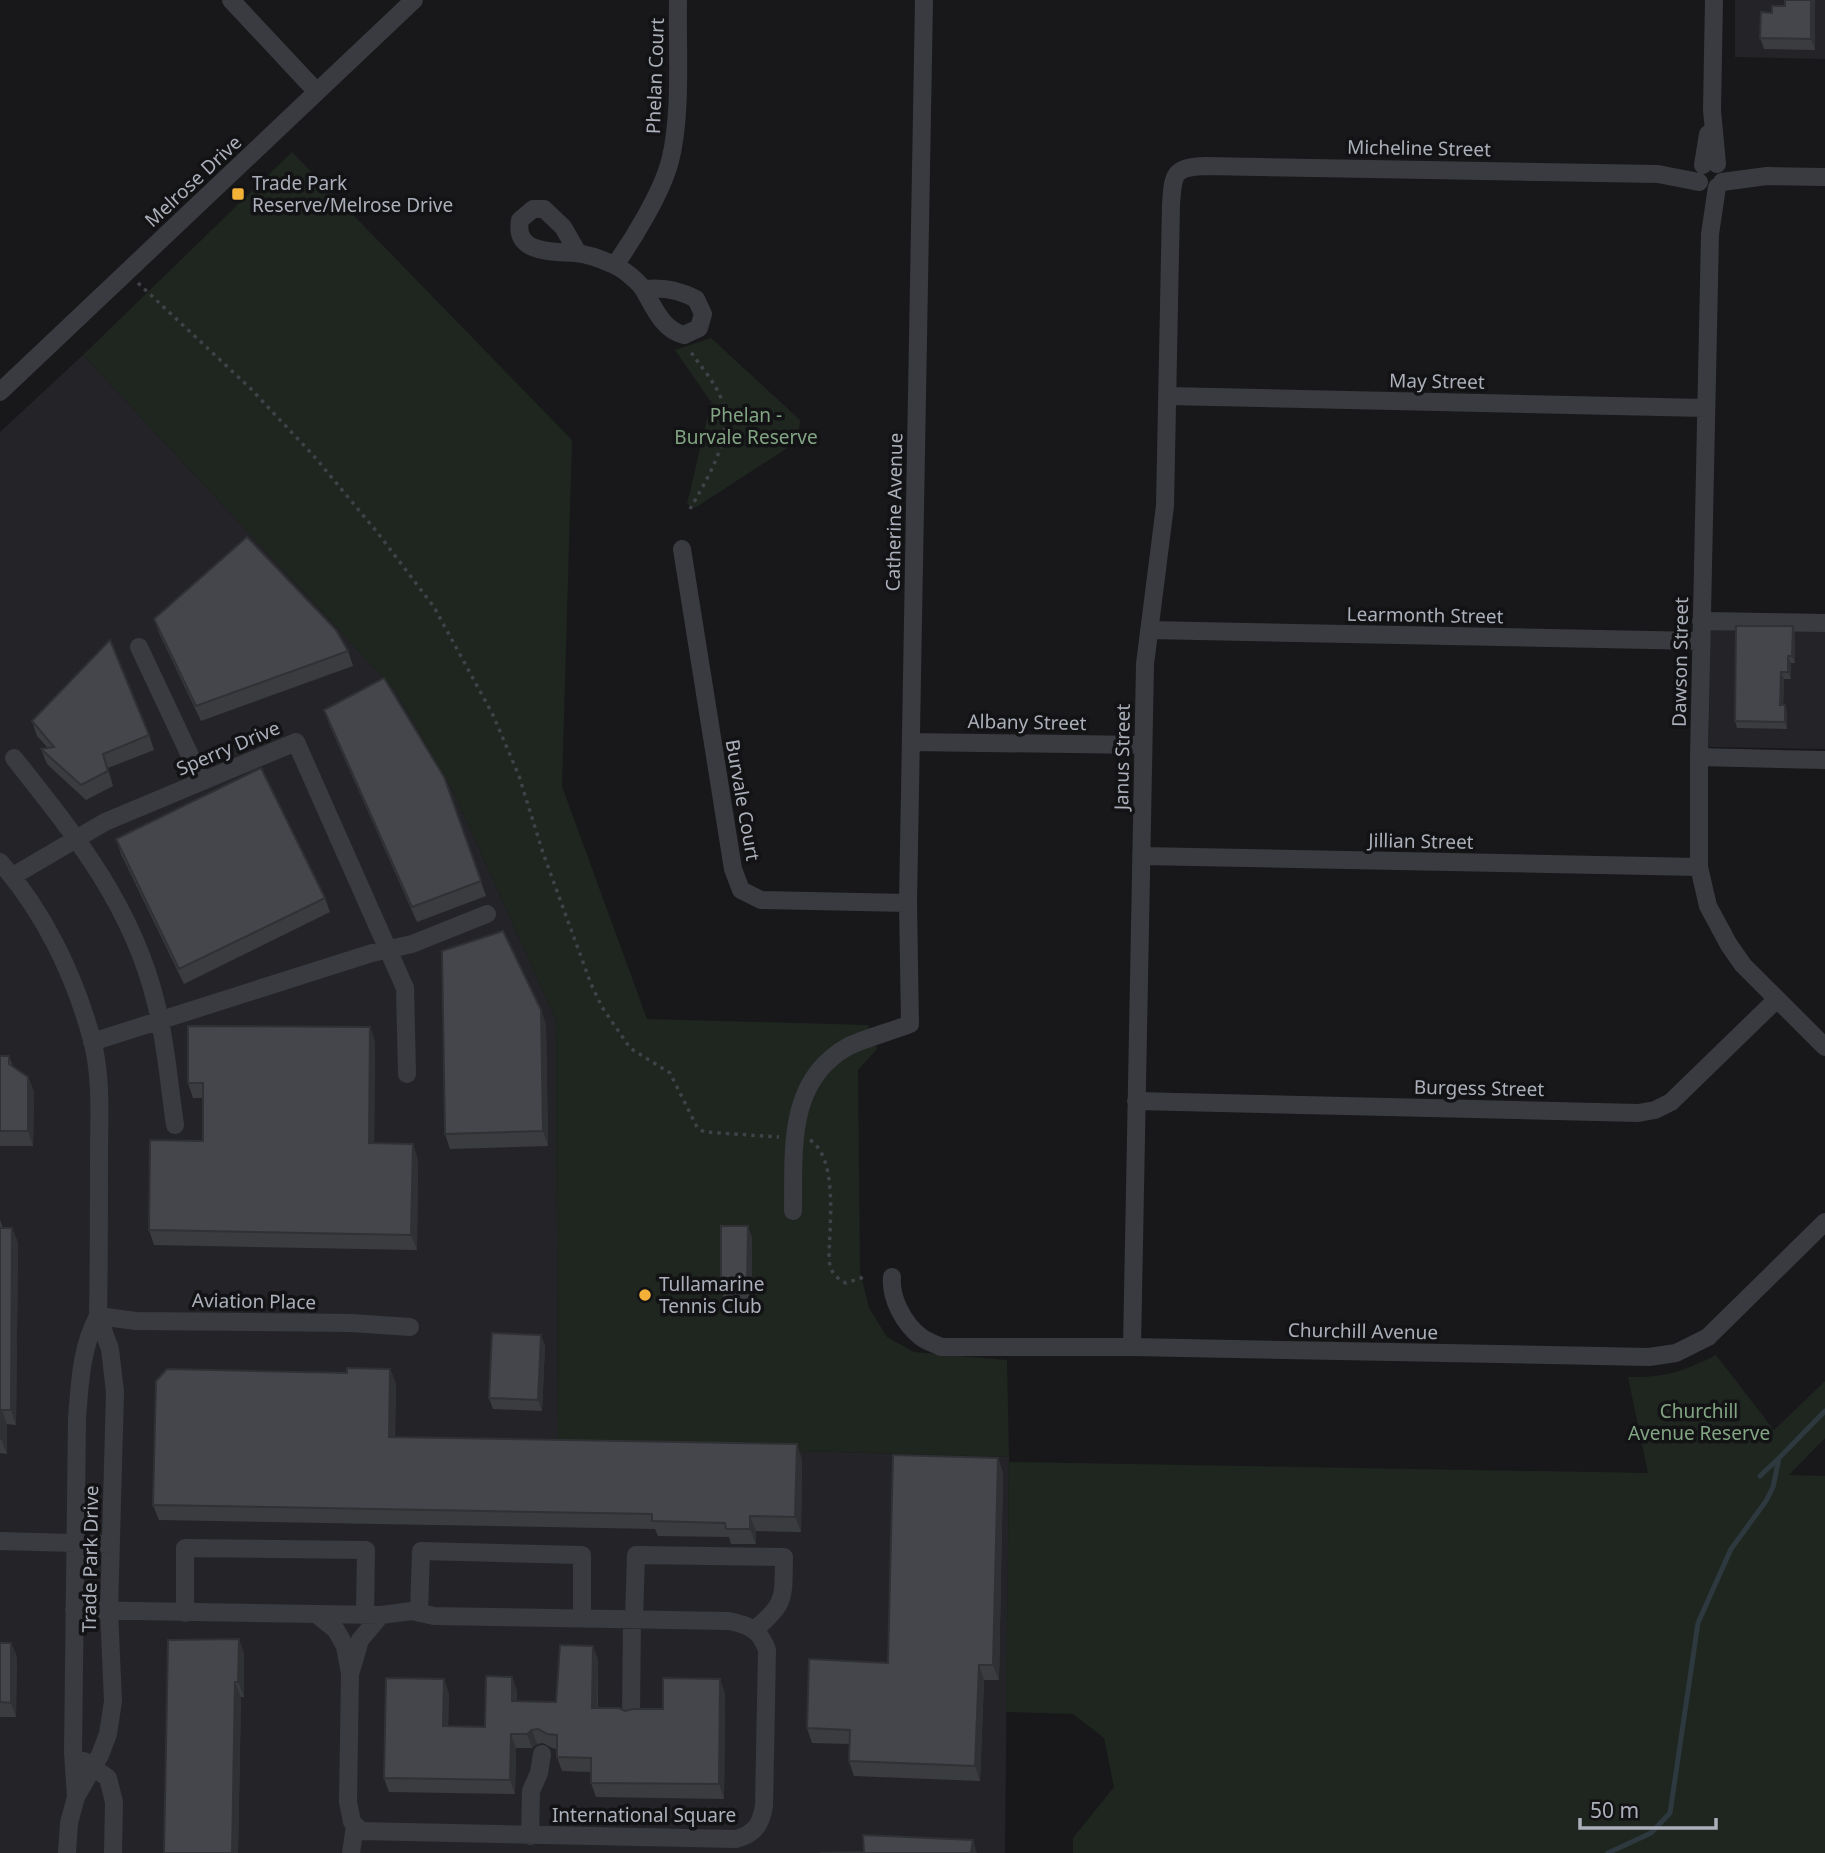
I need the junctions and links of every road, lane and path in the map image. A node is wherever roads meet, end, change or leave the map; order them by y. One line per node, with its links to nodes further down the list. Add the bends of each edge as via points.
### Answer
1 (231, 0): 6 (street)
2 (414, 0): 6 (street, Melrose Drive)
3 (678, 0): 11 (street, Phelan Court, via 676,123 669,164)
4 (924, 0): 25 (street, Catherine Avenue)
5 (1714, 0): 8 (street, Dawson Street)
6 (317, 92): 12 (street, Melrose Drive)
7 (1179, 170): 8 (street, Micheline Street, via 1206,166); 16 (street, Janus Street, via 1172,185)
8 (1710, 175): 9 (street, Micheline Street); 17 (street, Dawson Street)
9 (1825, 177)
10 (578, 253): 11 (street)
11 (615, 265): 13 (street)
12 (126, 273): 15 (street, Melrose Drive); 46 (path, via 250,388 313,455 433,607 493,715 519,776 591,984 625,1043 670,1073 704,1132)
13 (644, 289)
14 (691, 352): 18 (path, via 721,399 724,413 717,458)
15 (0, 392)
16 (1167, 396): 17 (street, May Street); 22 (street, Janus Street, via 1165,506)
17 (1705, 408): 20 (street, Dawson Street)
18 (690, 509)
19 (682, 549): 36 (street, Burvale Court, via 733,869 741,890 761,900)
20 (1701, 621): 21 (street); 23 (street, Dawson Street)
21 (1825, 623)
22 (1149, 630): 23 (street, Learmonth Street); 26 (street, Janus Street)
23 (1701, 641): 27 (street, Dawson Street)
24 (139, 647): 30 (street)
25 (911, 741): 26 (street, Albany Street); 36 (street, Catherine Avenue)
26 (1143, 745): 32 (street, Janus Street)
27 (1699, 757): 29 (street); 34 (street, Dawson Street)
28 (14, 758): 31 (street)
29 (1825, 760)
30 (202, 781): 31 (street, Sperry Drive); 38 (street, Sperry Drive, via 296,742)
31 (78, 838): 35 (street, Sperry Drive); 40 (street, via 117,901 139,951)
32 (1141, 856): 34 (street, Jillian Street); 44 (street, Janus Street)
33 (0, 862): 35 (street, Trade Park Drive)
34 (1699, 867): 39 (street, Dawson Street, via 1718,928 1743,965)
35 (13, 877): 41 (street, Trade Park Drive, via 50,932)
36 (908, 903): 46 (street, Catherine Avenue, via 910,1024 850,1046 824,1066 803,1097)
37 (487, 914): 38 (street)
38 (390, 949): 40 (street); 43 (street, Sperry Drive, via 405,988)
39 (1777, 999): 42 (street, Dawson Street); 44 (street, Burgess Street, via 1671,1102 1638,1113)
40 (160, 1021): 41 (street); 45 (street)
41 (92, 1042): 51 (street, Trade Park Drive, via 99,1097)
42 (1825, 1047)
43 (407, 1074)
44 (1136, 1101): 53 (street, Janus Street)
45 (175, 1125)
46 (794, 1137): 47 (street); 49 (path, via 814,1141 827,1163 829,1259 834,1276 846,1283)
47 (793, 1211)
48 (1825, 1222): 53 (street, Churchill Avenue, via 1708,1337 1663,1356)
49 (864, 1277)
50 (892, 1277): 53 (street, Churchill Avenue, via 896,1303 909,1324 922,1338 942,1347)
51 (98, 1316): 52 (street, Aviation Place, via 136,1321); 55 (street, Trade Park Drive, via 82,1365); 56 (street, Trade Park Drive, via 110,1349 115,1392)
52 (410, 1327)
53 (1132, 1347)
54 (0, 1541): 55 (street)
55 (75, 1543): 56 (street); 57 (street, Trade Park Drive)
56 (111, 1544): 58 (street, Trade Park Drive)
57 (74, 1610): 58 (street); 68 (street, Trade Park Drive)
58 (109, 1611): 59 (street); 70 (street, Trade Park Drive, via 113,1701 108,1734)
59 (185, 1613): 61 (street); 62 (street, via 185,1548 366,1550)
60 (419, 1613): 62 (street); 63 (street); 63 (street, via 421,1551 582,1555)
61 (316, 1614): 62 (street); 66 (street, via 336,1630 345,1646)
62 (373, 1615): 66 (street, via 359,1640)
63 (582, 1618): 64 (street)
64 (633, 1619): 65 (street, via 729,1621); 65 (street, via 636,1555 784,1558 782,1601); 67 (street)
65 (754, 1630): 73 (street, International Square, via 766,1650 764,1807 755,1830 736,1839)
66 (350, 1674): 72 (street, via 348,1802)
67 (631, 1714)
68 (73, 1753): 70 (street); 71 (street, Trade Park Drive)
69 (542, 1754): 73 (street, via 531,1791)
70 (93, 1767): 71 (street, Trade Park Drive); 75 (street, via 108,1778 114,1802)
71 (76, 1797): 74 (street, Trade Park Drive)
72 (355, 1826): 73 (street, International Square, via 370,1833); 76 (street)
73 (530, 1836)
74 (67, 1853)
75 (113, 1853)
76 (351, 1853)

